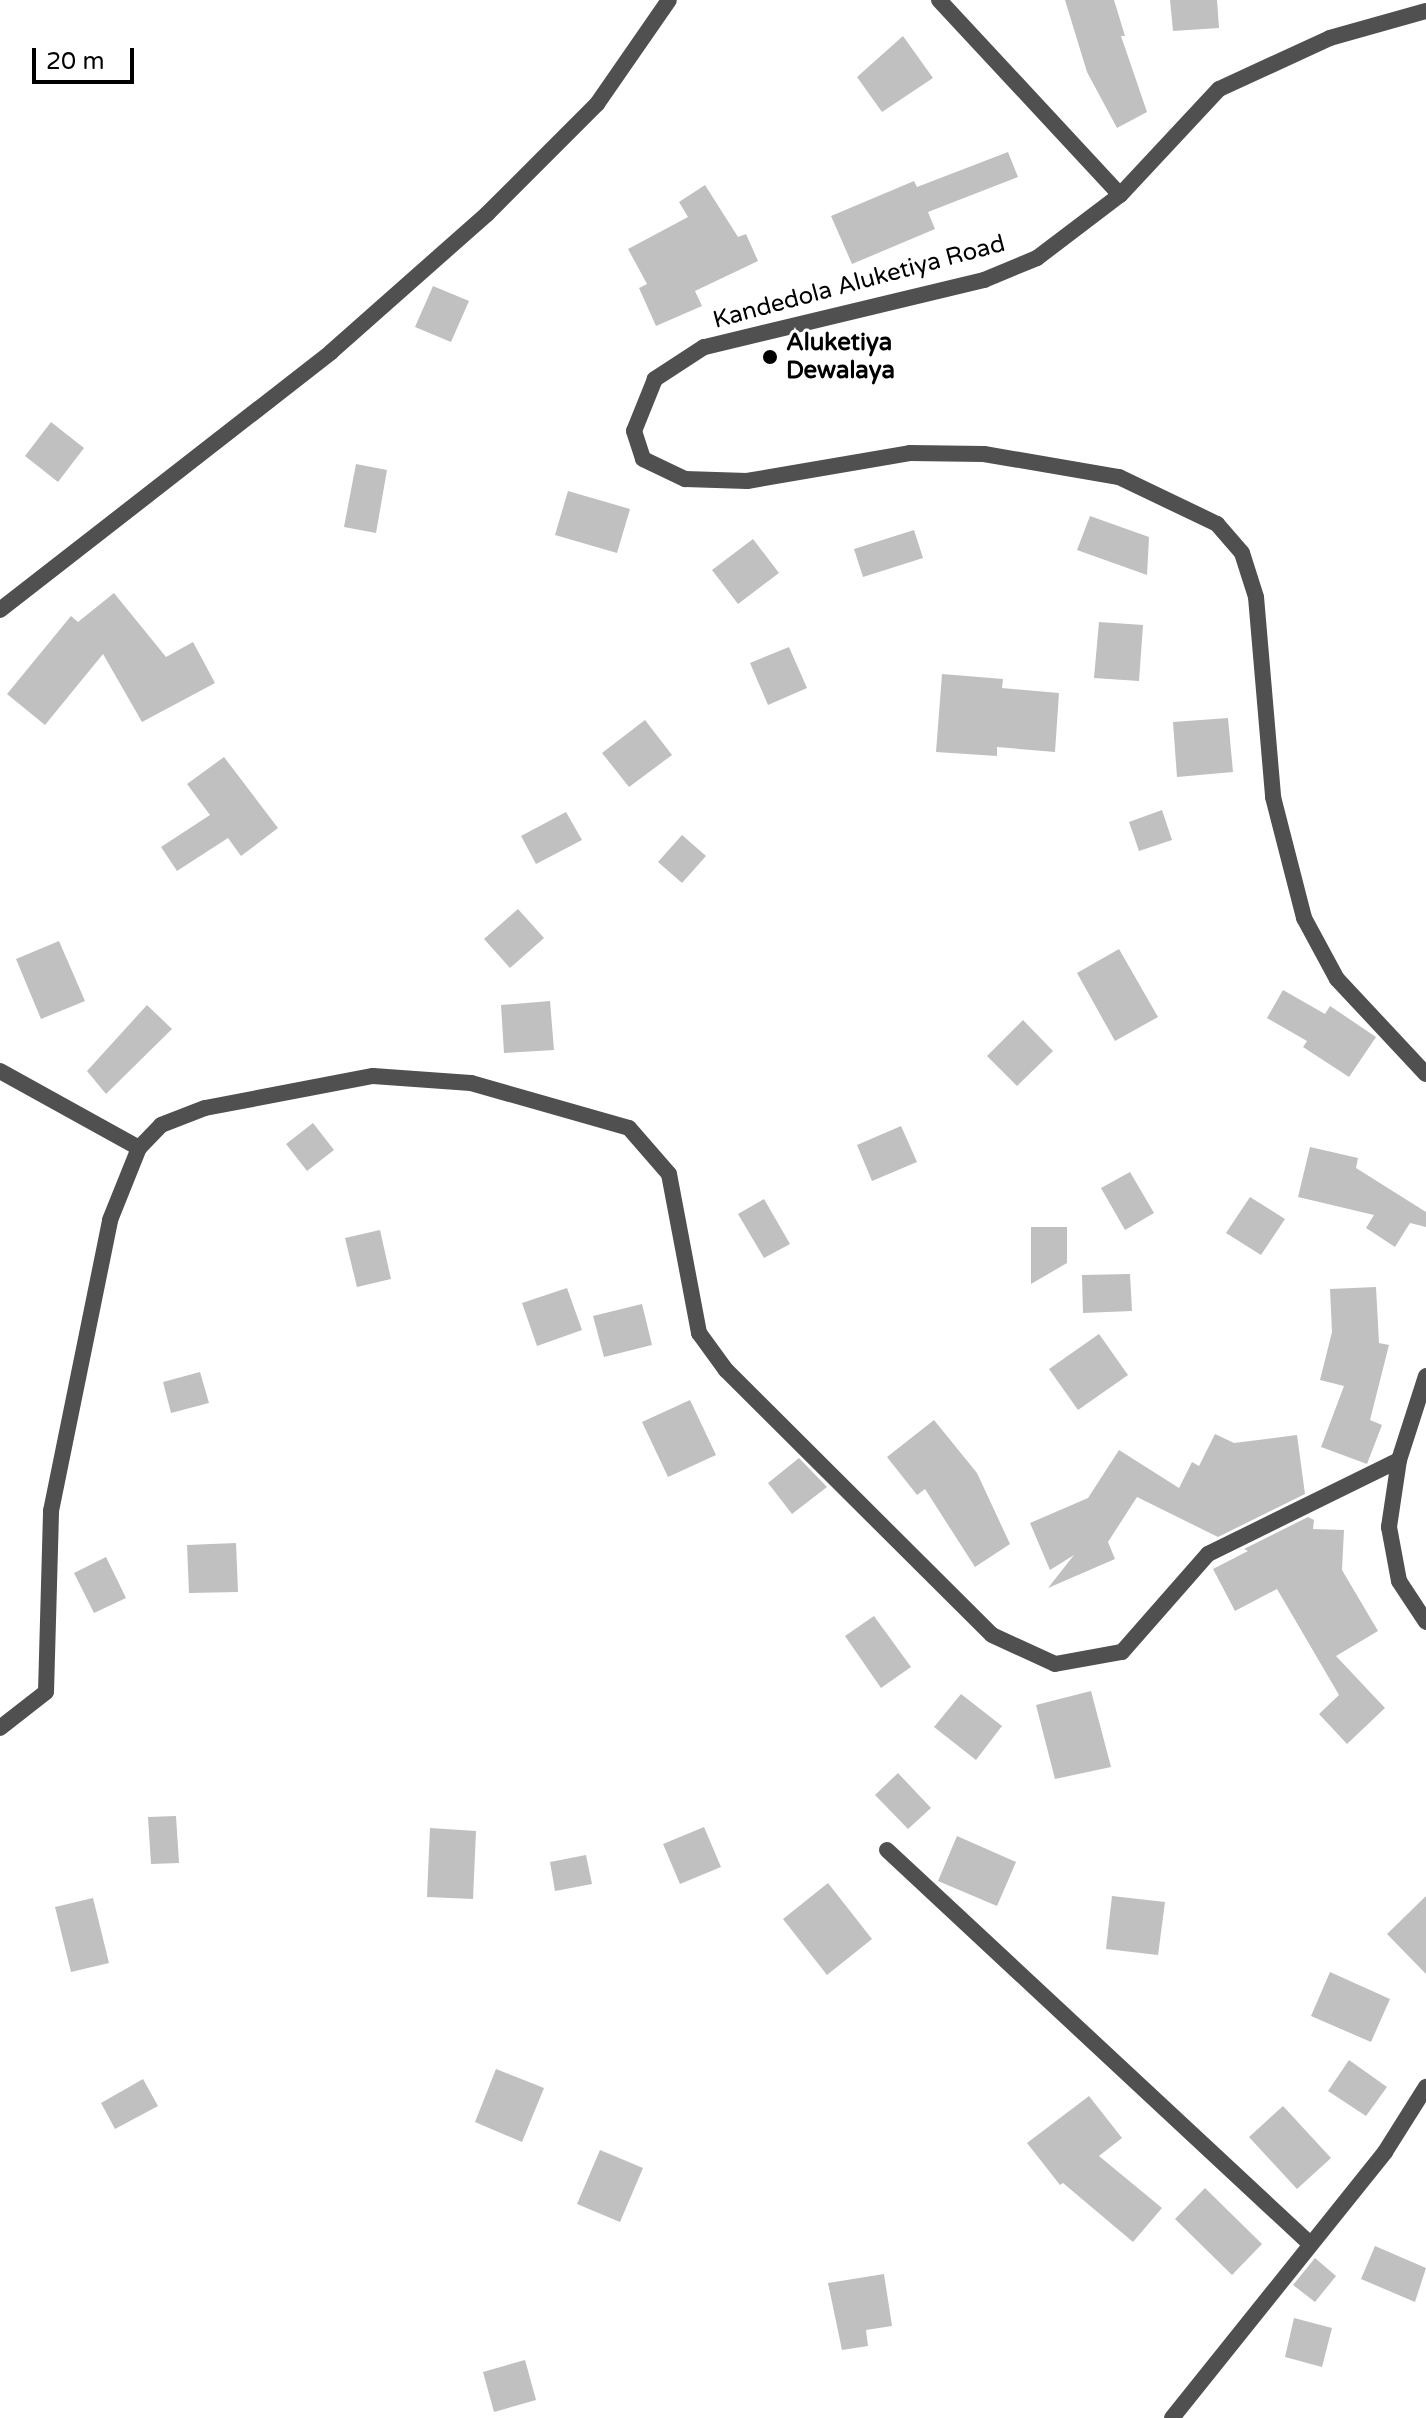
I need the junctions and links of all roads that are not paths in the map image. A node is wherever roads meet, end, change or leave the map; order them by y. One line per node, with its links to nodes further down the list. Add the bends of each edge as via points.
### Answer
1 (669, 0): 5 (street, via 597,104 487,214 331,352)
2 (939, 0): 4 (street)
3 (1426, 11): 4 (street, Kandedola Aluketiya Road, via 1330,38 1219,89)
4 (1120, 195): 7 (street, Kandedola Aluketiya Road, via 1037,258 984,280 704,347 655,379 634,431 643,459 685,479 747,481 910,453 984,454 1119,477 1217,524 1242,553 1256,597 1273,797 1304,918 1337,979)
5 (0, 610)
6 (0, 1071): 8 (street)
7 (1426, 1074)
8 (139, 1148): 10 (street, via 161,1125 205,1108 373,1076 471,1083 629,1128 669,1174 699,1333 726,1370 992,1635 1055,1664 1122,1652 1208,1554); 12 (street, via 110,1220 51,1511 46,1692)
9 (1426, 1376): 10 (street)
10 (1399, 1460): 11 (street, via 1389,1527 1399,1581)
11 (1426, 1622)
12 (0, 1728)
13 (887, 1850): 15 (street)
14 (1426, 2087): 15 (street, via 1385,2152)
15 (1309, 2243): 16 (street)
16 (1172, 2418)

